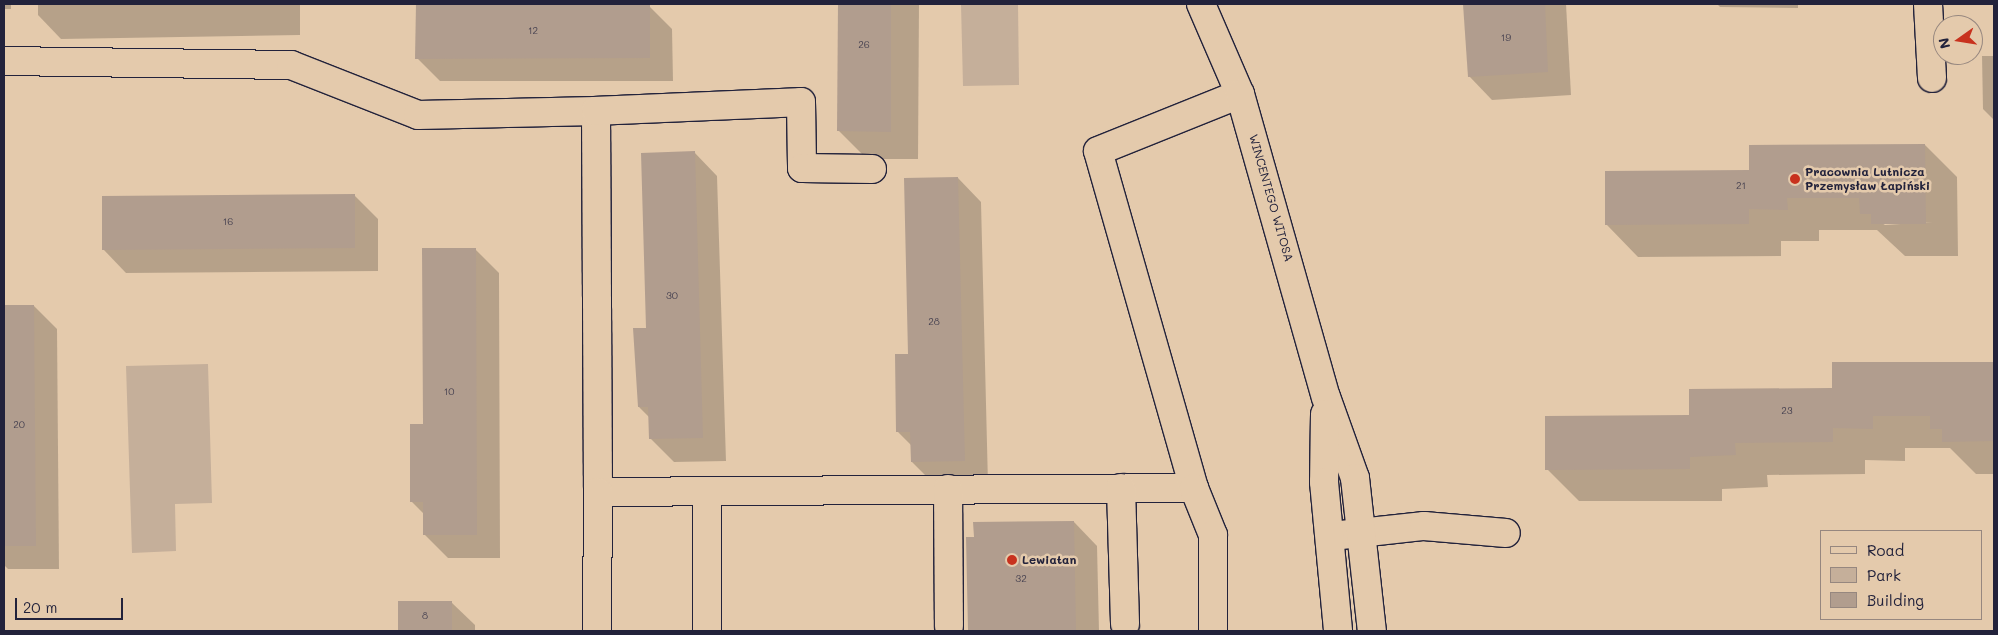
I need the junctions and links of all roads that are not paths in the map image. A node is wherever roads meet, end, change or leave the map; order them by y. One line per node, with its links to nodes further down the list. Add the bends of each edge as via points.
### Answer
1 (1201, 4): 5 (street, WINCENTEGO WITOSA)
2 (1928, 4): 4 (street)
3 (4, 61): 6 (street, via 291,65 418,116)
4 (1932, 78)
5 (1240, 94): 8 (street, WINCENTEGO WITOSA); 10 (street, via 1098,151)
6 (596, 111): 7 (street, via 800,102 802,168); 13 (street)
7 (872, 169)
8 (1326, 397): 14 (street, WINCENTEGO WITOSA, via 1356,478); 16 (street, WINCENTEGO WITOSA, via 1324,482)
9 (1122, 488): 10 (street); 11 (street); 17 (street)
10 (1194, 488): 21 (street, via 1213,535)
11 (948, 489): 12 (street); 18 (street)
12 (707, 491): 13 (street); 20 (street)
13 (598, 492): 19 (street)
14 (1362, 532): 15 (street, via 1424,526); 16 (street); 23 (street, WINCENTEGO WITOSA)
15 (1506, 533)
16 (1332, 536): 22 (street, WINCENTEGO WITOSA)
17 (1124, 624)
18 (949, 626)
19 (597, 631)
20 (707, 631)
21 (1213, 631)
22 (1338, 631)
23 (1372, 631)

